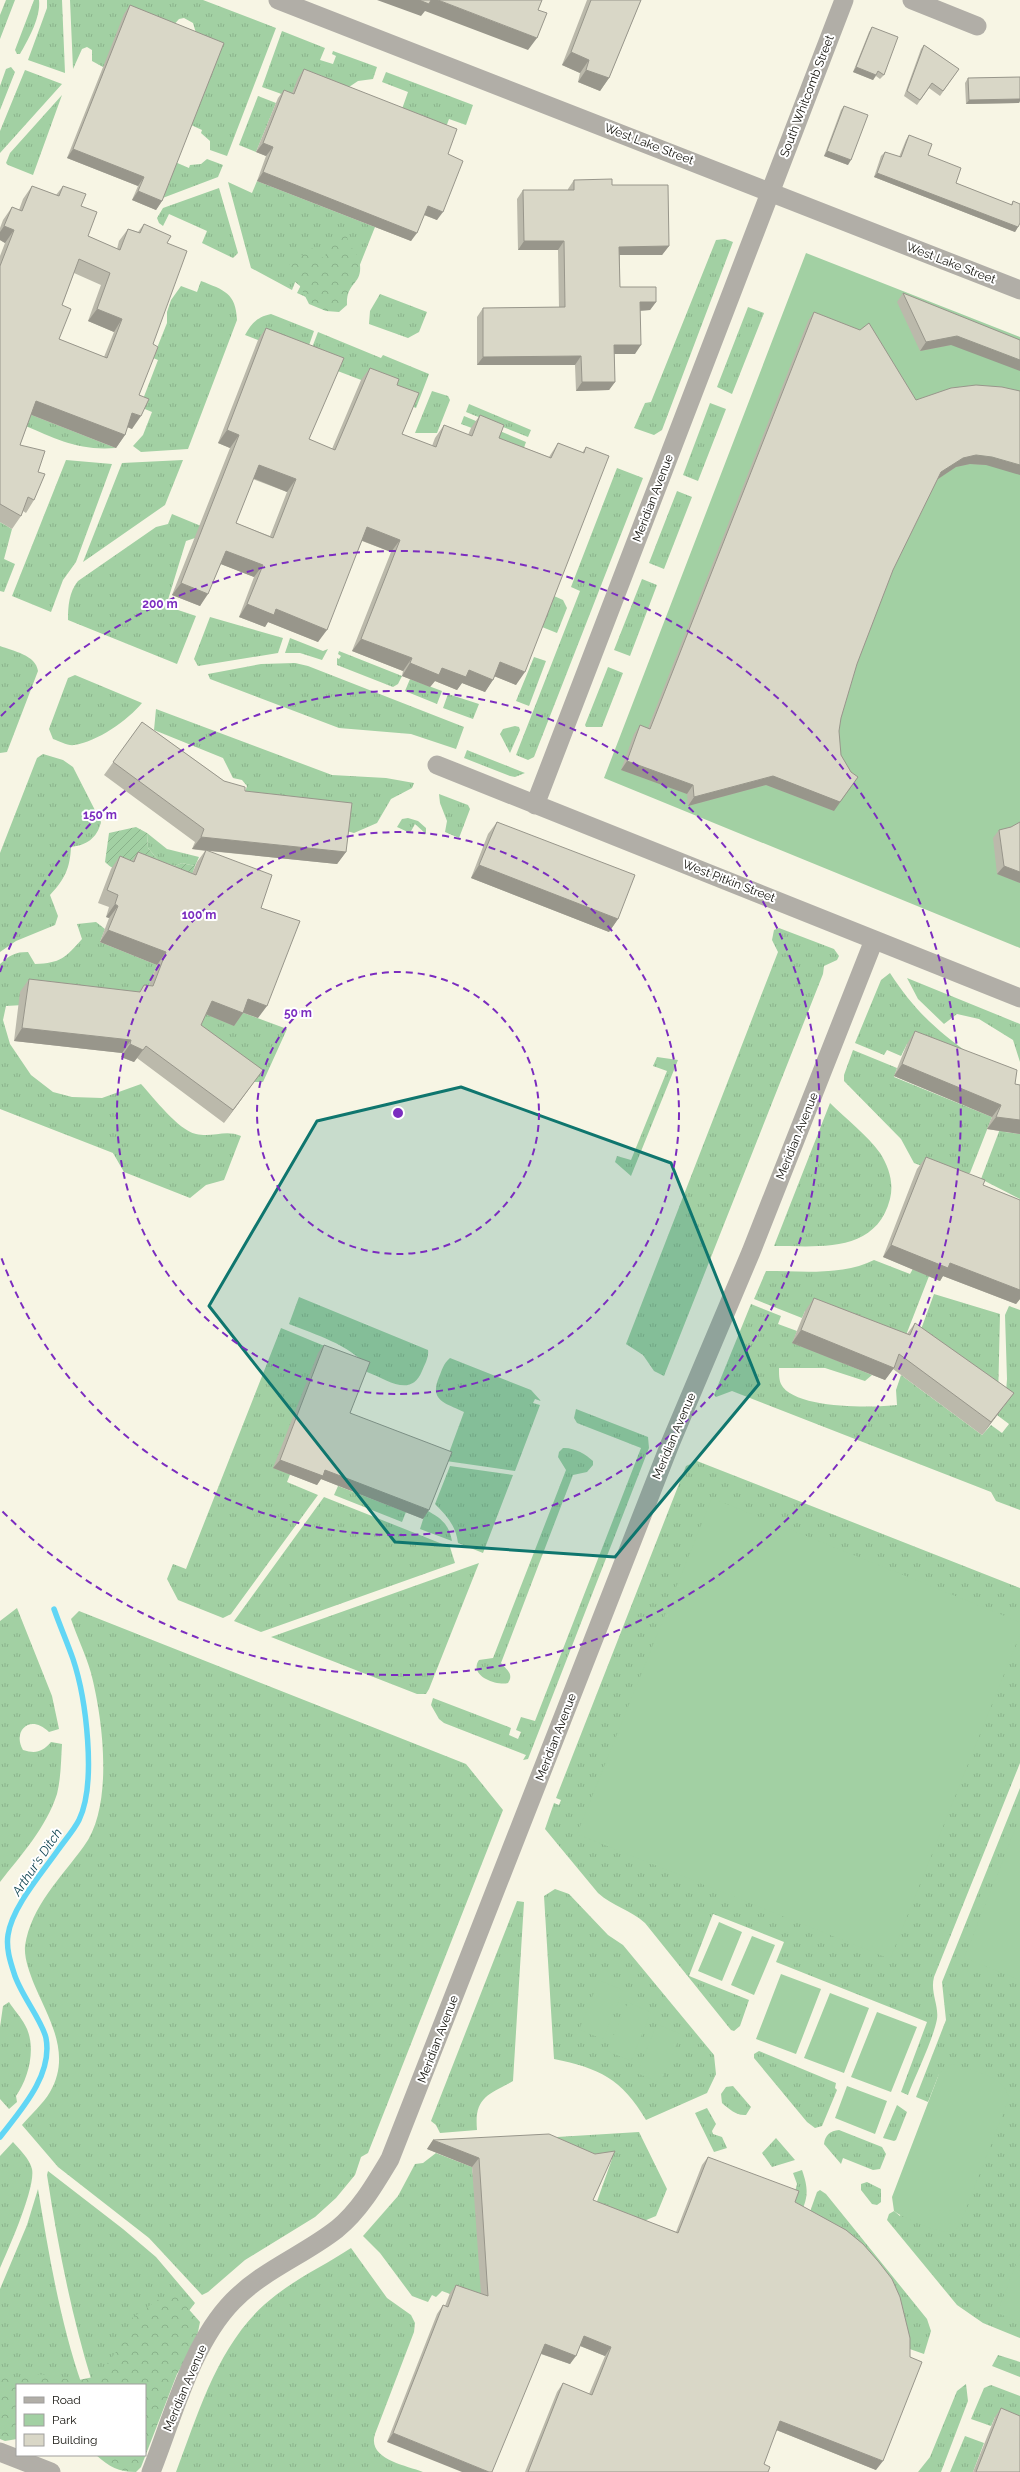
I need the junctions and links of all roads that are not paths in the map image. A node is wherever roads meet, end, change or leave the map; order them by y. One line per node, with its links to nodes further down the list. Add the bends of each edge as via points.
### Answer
1 (278, 0): 5 (street, West Lake Street)
2 (844, 0): 5 (street, South Whitcomb Street)
3 (912, 0): 4 (street)
4 (977, 26)
5 (771, 192): 6 (street, West Lake Street); 8 (street, Meridian Avenue)
6 (1020, 290)
7 (437, 766): 8 (street, West Pitkin Street)
8 (535, 805): 9 (street, West Pitkin Street)
9 (874, 940): 10 (street, West Pitkin Street); 13 (street, Meridian Avenue, via 751,1252 670,1444 390,2159 358,2208 338,2228 256,2281 233,2301 219,2318 194,2361)
10 (1020, 998)
11 (0, 2452): 12 (street)
12 (51, 2472)
13 (151, 2472)

